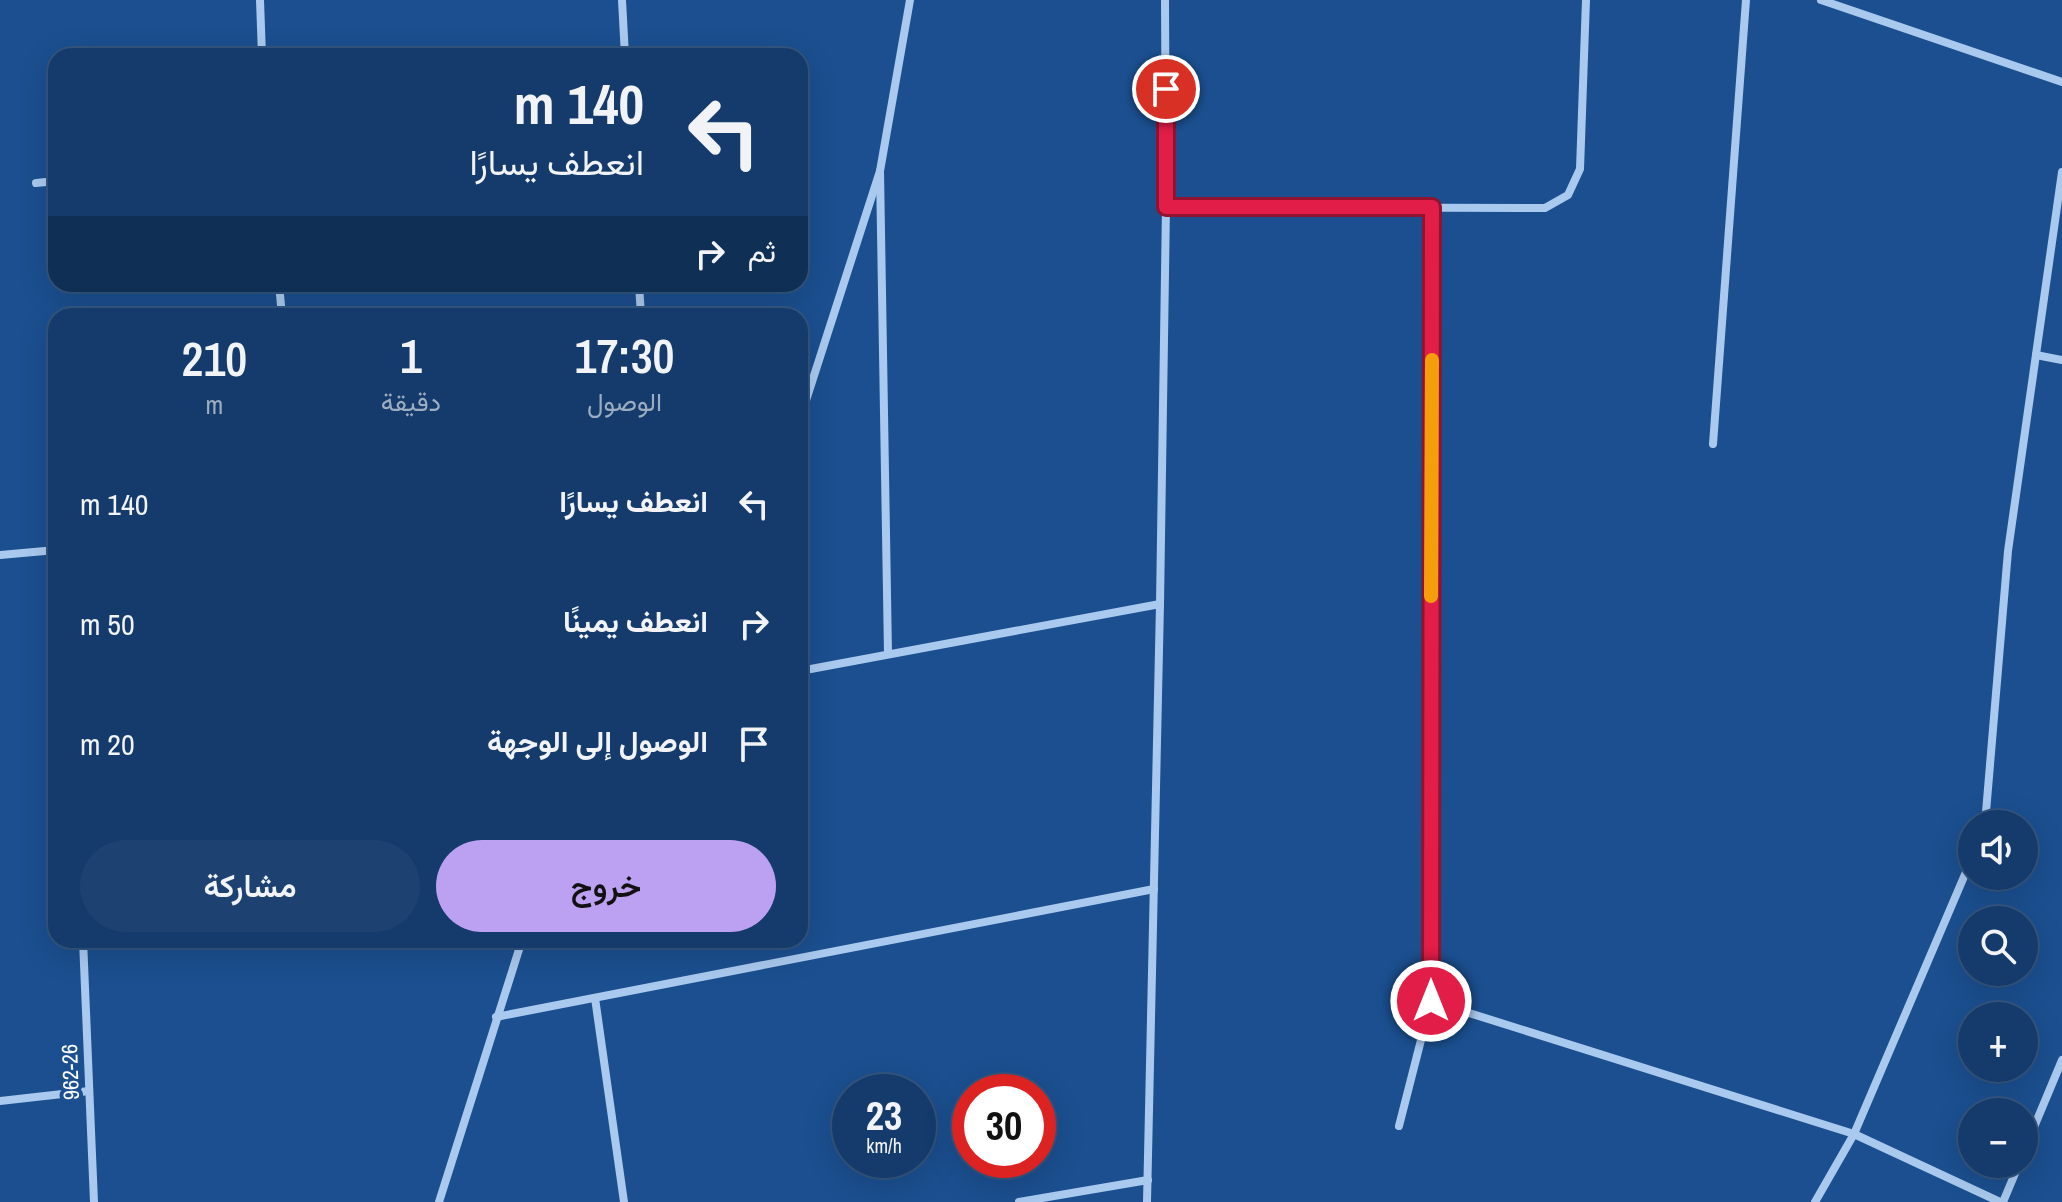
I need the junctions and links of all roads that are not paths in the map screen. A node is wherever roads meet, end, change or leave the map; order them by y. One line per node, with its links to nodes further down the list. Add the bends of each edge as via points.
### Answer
1 (260, 0): 8 (street)
2 (622, 0): 9 (street)
3 (910, 0): 11 (street)
4 (1165, 0): 15 (street)
5 (1586, 0): 16 (street, via 1580,169 1568,195 1545,208)
6 (1746, 0): 20 (street)
7 (1821, 0): 10 (street)
8 (262, 48)
9 (625, 48)
10 (2062, 82)
11 (880, 171): 19 (street); 24 (street)
12 (2062, 172): 17 (street)
13 (48, 182): 14 (street)
14 (36, 183)
15 (1166, 207): 16 (street); 23 (street)
16 (1432, 207): 32 (street)
17 (2036, 355): 18 (street); 26 (street, via 2008,551)
18 (2062, 360)
19 (808, 394)
20 (1713, 444)
21 (48, 551): 22 (street)
22 (0, 555)
23 (1160, 604): 24 (street); 27 (street)
24 (888, 654): 25 (street)
25 (808, 669)
26 (1986, 810)
27 (1154, 889): 31 (street); 41 (street)
28 (1958, 890): 39 (street)
29 (83, 948): 35 (street, 962-26)
30 (519, 948): 33 (street)
31 (595, 998): 33 (street); 44 (street)
32 (1431, 1001): 38 (street); 39 (street)
33 (496, 1017): 43 (street)
34 (2062, 1060): 37 (street)
35 (89, 1091): 36 (street); 42 (street, 962-26)
36 (0, 1101)
37 (2038, 1117)
38 (1399, 1126)
39 (1854, 1134): 47 (street); 48 (street)
40 (2013, 1178): 48 (street)
41 (1148, 1180): 45 (street); 46 (street)
42 (94, 1202)
43 (439, 1202)
44 (624, 1202)
45 (1019, 1202)
46 (1147, 1202)
47 (1815, 1202)
48 (2002, 1202)

